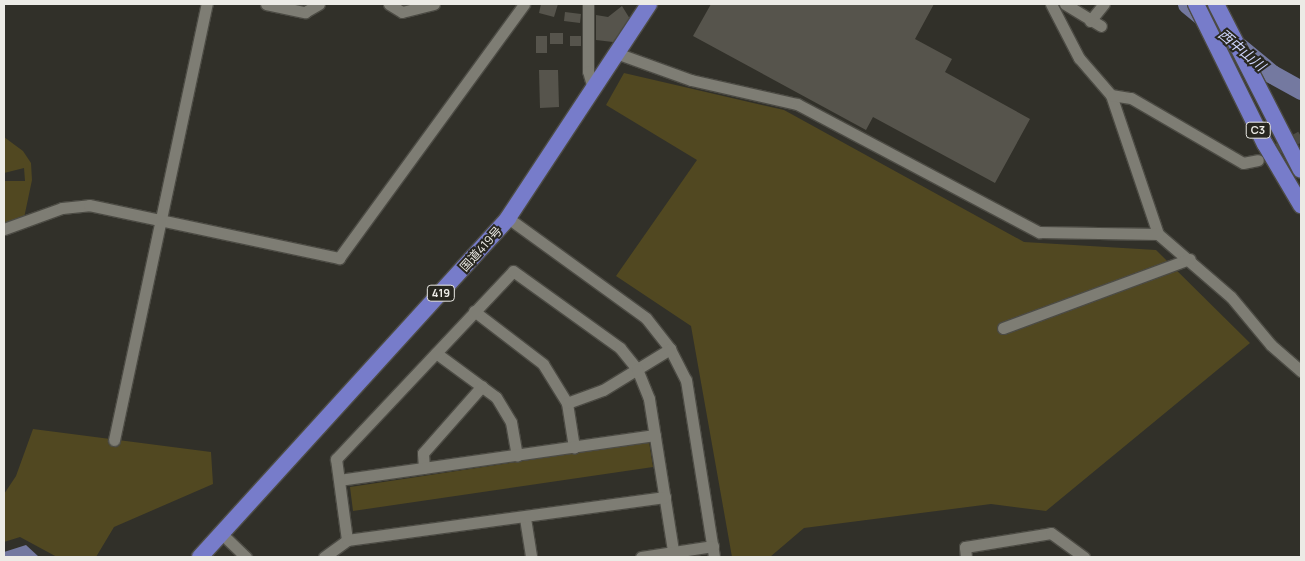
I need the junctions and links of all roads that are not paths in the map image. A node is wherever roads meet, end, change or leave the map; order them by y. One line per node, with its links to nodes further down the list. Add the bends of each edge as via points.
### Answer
1 (206, 4): 21 (street)
2 (266, 4): 3 (street, via 305,12)
3 (319, 4)
4 (389, 4): 5 (street, via 402,12)
5 (434, 4)
6 (524, 4): 21 (street, via 339,258)
7 (588, 4): 15 (street, via 588,71)
8 (649, 4): 14 (highway, 国道419号 / 419)
9 (1051, 4): 16 (street, via 1079,58)
10 (1065, 4): 11 (street, via 1096,23)
11 (1104, 4)
12 (1196, 4): 19 (highway, C3, via 1218,53)
13 (1216, 4): 18 (highway, C3)
14 (616, 53): 15 (highway, 国道419号 / 419); 23 (street, via 691,80 798,104 1039,232)
15 (593, 88): 20 (highway, 国道419号 / 419)
16 (1111, 95): 17 (street, via 1131,98 1243,163); 23 (street)
17 (1258, 160)
18 (1301, 170)
19 (1301, 205)
20 (508, 218): 27 (street, via 646,318); 41 (highway, 国道419号 / 419)
21 (163, 224): 22 (street, via 74,205); 34 (street)
22 (4, 229)
23 (1158, 234): 24 (street)
24 (1190, 259): 26 (street); 30 (street)
25 (474, 312): 28 (street); 29 (street, via 513,271 620,348); 32 (street, via 543,364)
26 (1003, 328)
27 (670, 349): 29 (street); 43 (street, via 686,380)
28 (436, 353): 31 (street); 38 (street, via 336,458)
29 (637, 369): 32 (street, via 603,390); 33 (street, via 649,399)
30 (1301, 371)
31 (482, 386): 36 (street, via 496,397 512,422); 37 (street, via 422,453)
32 (567, 403): 35 (street)
33 (655, 435): 35 (street); 39 (street)
34 (114, 440)
35 (574, 447): 36 (street)
36 (517, 455): 37 (street)
37 (424, 468): 38 (street)
38 (339, 480): 42 (street)
39 (665, 497): 40 (street); 44 (street)
40 (525, 518): 42 (street); 48 (street)
41 (221, 533): 45 (highway, 国道419号 / 419); 46 (street)
42 (346, 540): 47 (street)
43 (714, 552): 44 (street)
44 (673, 555): 49 (street)
45 (200, 557)
46 (246, 557)
47 (324, 557)
48 (532, 557)
49 (641, 557)
50 (966, 557): 51 (street, via 965,547 1051,533)
51 (1084, 557)

